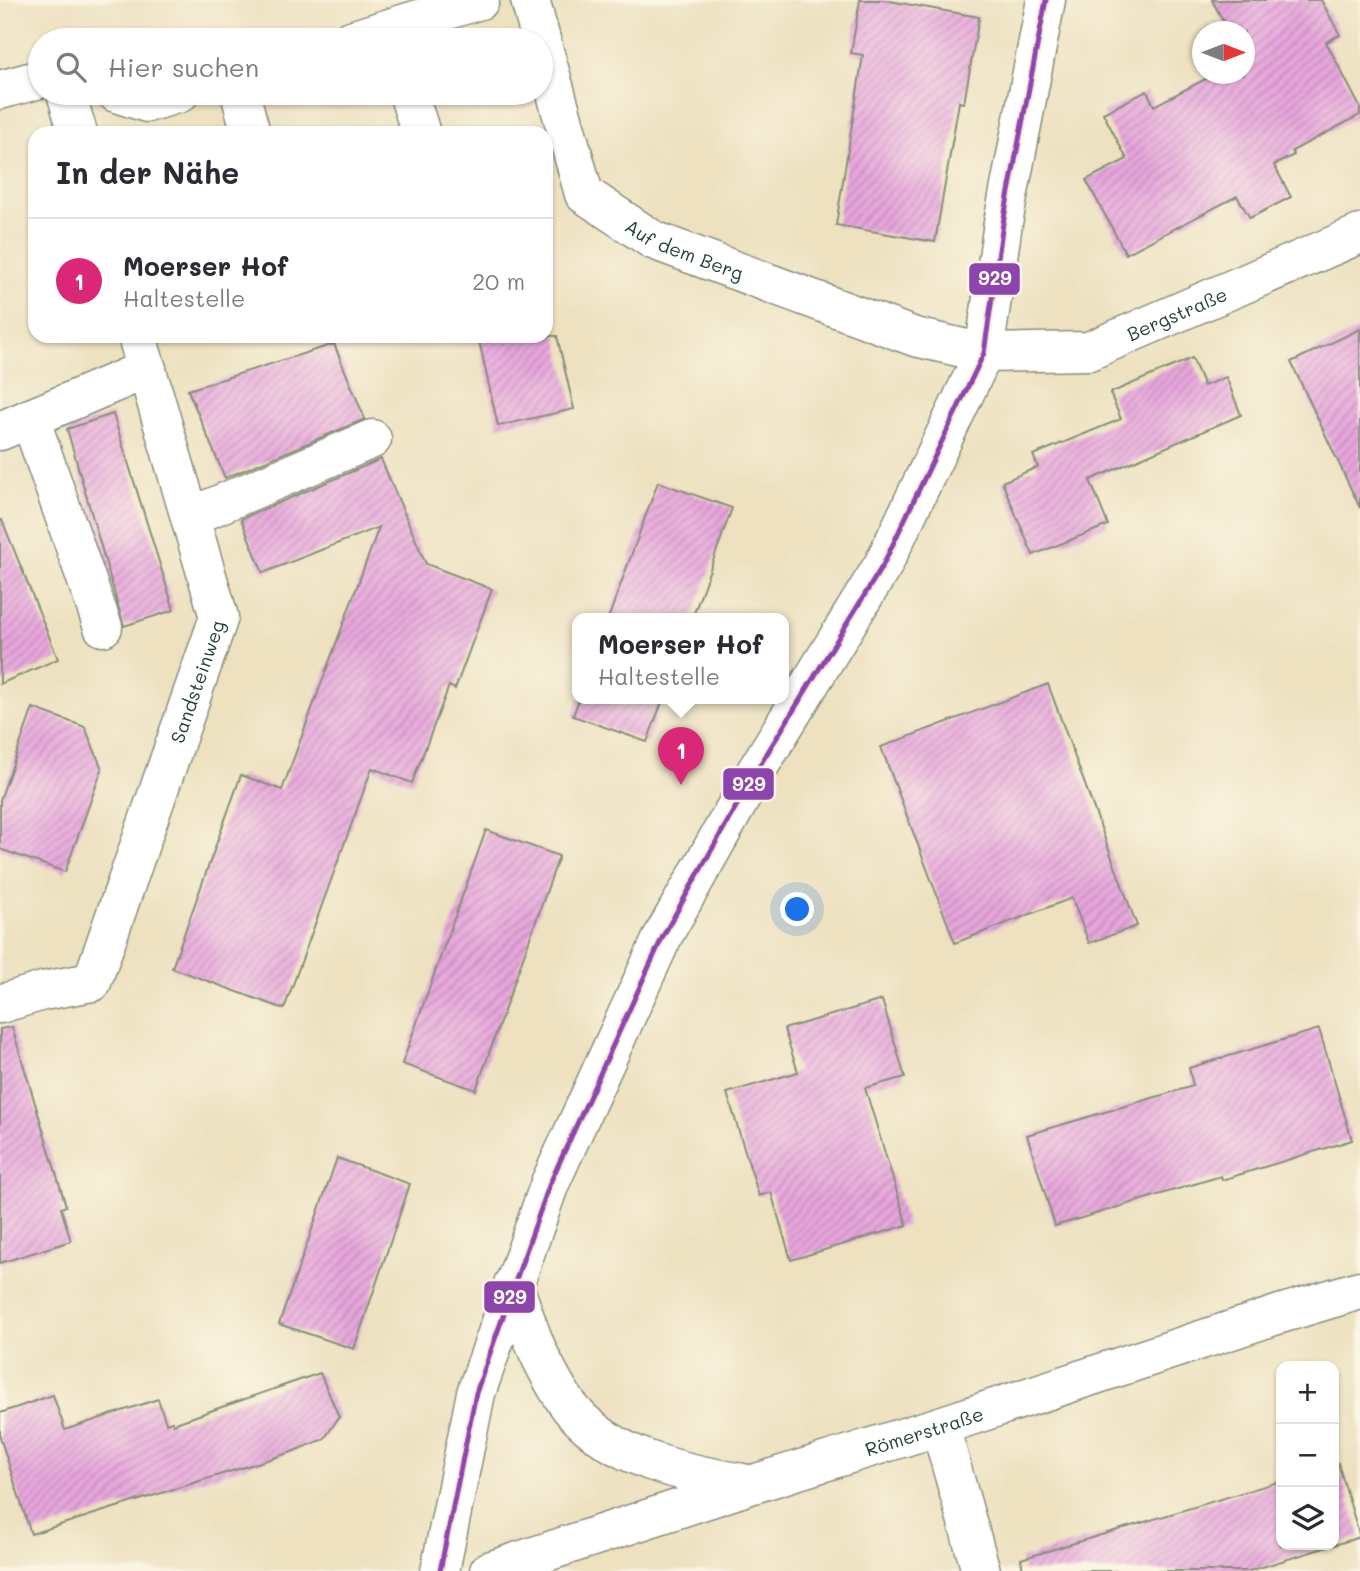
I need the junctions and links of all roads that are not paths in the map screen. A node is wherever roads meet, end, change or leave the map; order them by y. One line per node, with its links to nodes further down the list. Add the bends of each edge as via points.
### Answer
1 (480, 0): 4 (street)
2 (530, 0): 6 (street, Auf dem Berg)
3 (1046, 0): 18 (street, via 1003,223)
4 (430, 7): 5 (street)
5 (400, 28)
6 (538, 28)
7 (28, 82): 9 (street)
8 (553, 83): 18 (street, Auf dem Berg, via 584,194 653,240 915,337)
9 (0, 90)
10 (70, 105): 13 (street)
11 (243, 105): 14 (street)
12 (412, 105): 15 (street)
13 (76, 126)
14 (249, 126)
15 (419, 126)
16 (1360, 233): 18 (street, Bergstraße, via 1089,351)
17 (145, 346): 19 (street); 21 (street, Sandsteinweg)
18 (984, 353): 24 (street, via 883,565 755,773 663,936 550,1183)
19 (15, 425): 22 (street)
20 (372, 439): 21 (street)
21 (190, 517): 23 (street, Sandsteinweg, via 219,617 92,982)
22 (103, 627)
23 (0, 1004)
24 (513, 1284): 27 (street, via 541,1359 573,1411 603,1437 645,1460 684,1473); 28 (street, via 476,1393)
25 (1360, 1290): 26 (street, Römerstraße)
26 (940, 1426): 27 (street, Römerstraße); 30 (street)
27 (750, 1485): 29 (street, Römerstraße)
28 (440, 1571)
29 (489, 1571)
30 (981, 1571)

